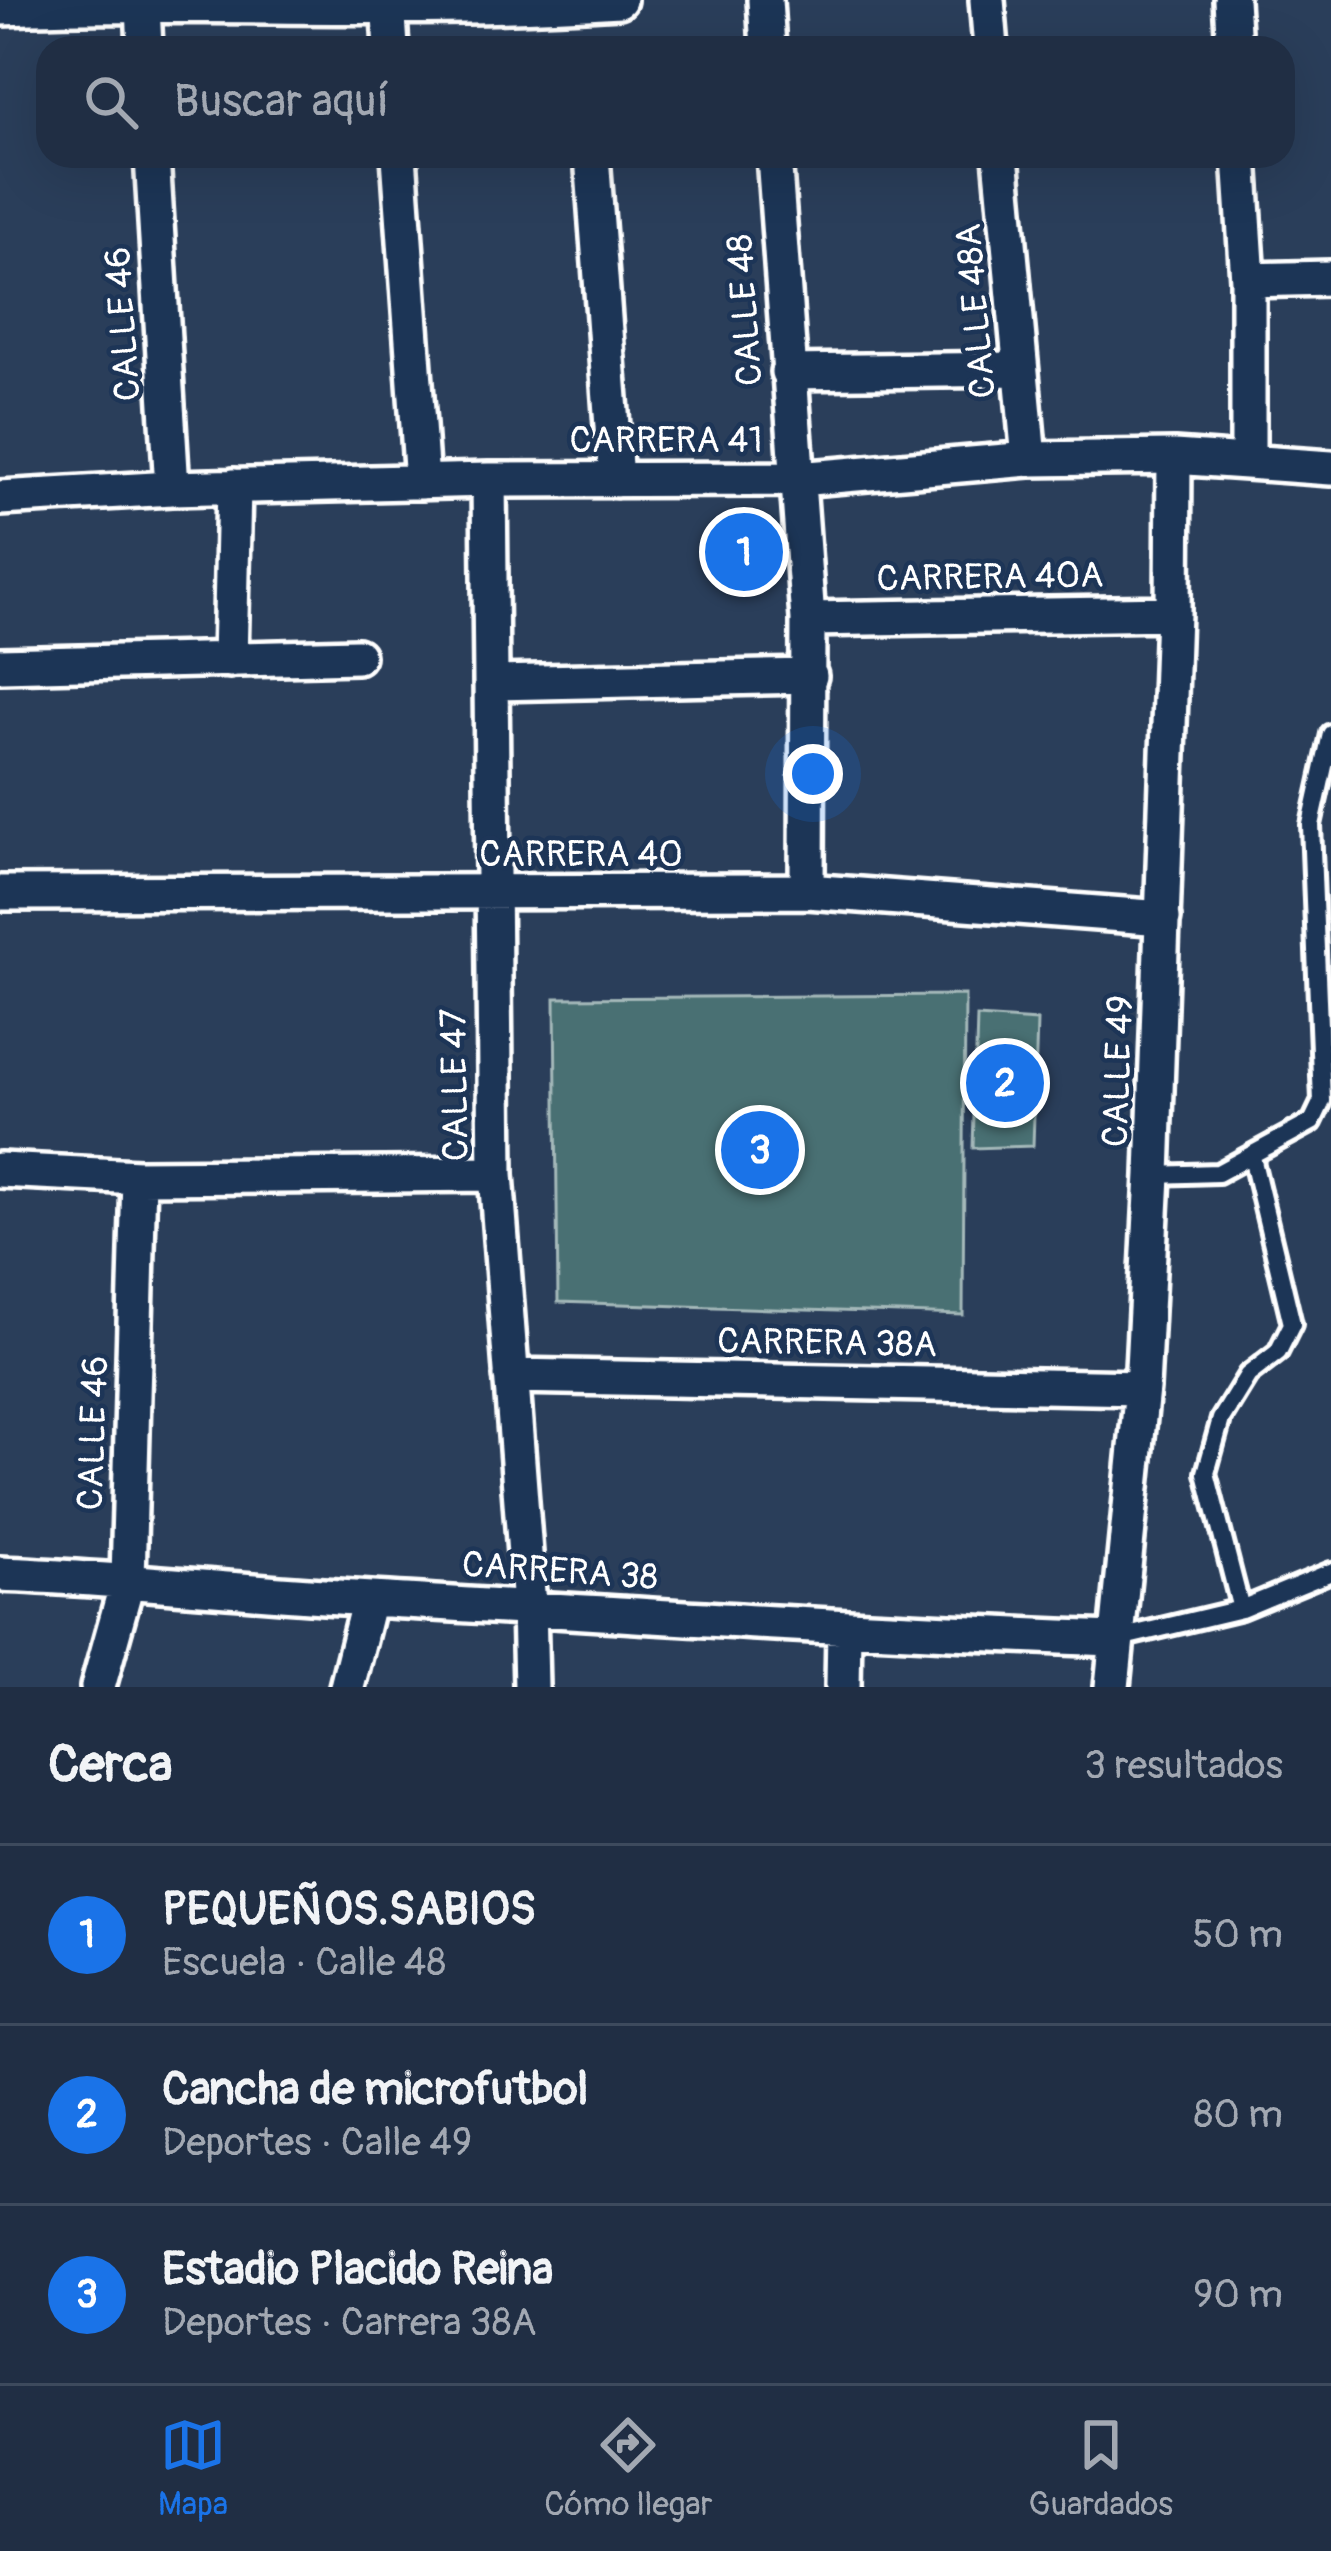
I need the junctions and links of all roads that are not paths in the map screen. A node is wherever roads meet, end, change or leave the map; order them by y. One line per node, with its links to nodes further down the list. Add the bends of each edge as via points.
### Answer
1 (619, 0): 5 (street)
2 (765, 0): 12 (street)
3 (987, 0): 13 (street)
4 (1231, 0): 14 (street)
5 (576, 1): 7 (street)
6 (94, 2): 8 (street); 9 (street)
7 (388, 4): 8 (street); 11 (street)
8 (143, 7): 10 (street)
9 (0, 8)
10 (145, 36)
11 (390, 36)
12 (767, 36)
13 (990, 36)
14 (1233, 36)
15 (153, 168): 34 (street, CALLE 46)
16 (400, 168): 32 (street)
17 (593, 168): 31 (street)
18 (775, 168): 24 (street, CALLE 48)
19 (1001, 168): 23 (street, CALLE 48A)
20 (1241, 168): 22 (street)
21 (1331, 278): 22 (street)
22 (1248, 280): 27 (street)
23 (1019, 369): 24 (street, CARRERA 41); 26 (street, CALLE 48A)
24 (788, 373): 29 (street, CALLE 48)
25 (1174, 457): 26 (street, CARRERA 41); 27 (street, CARRERA 41); 36 (street, CALLE 49)
26 (1029, 459): 29 (street, CARRERA 41)
27 (1249, 460): 28 (street, CARRERA 41)
28 (1331, 468)
29 (797, 479): 31 (street, CARRERA 41); 37 (street, CALLE 48)
30 (489, 480): 31 (street, CARRERA 41); 32 (street, CARRERA 41); 42 (street, CALLE 47)
31 (616, 480)
32 (422, 482): 33 (street, CARRERA 41)
33 (234, 486): 34 (street, CARRERA 41); 39 (street)
34 (172, 488): 35 (street, CARRERA 41)
35 (0, 498)
36 (1173, 613): 37 (street, CARRERA 40A); 47 (street, CALLE 49)
37 (808, 619): 41 (street, CALLE 48)
38 (357, 656): 39 (street)
39 (230, 660): 40 (street)
40 (0, 664)
41 (810, 676): 42 (street); 44 (street, CALLE 48)
42 (493, 683): 46 (street, CALLE 47)
43 (1331, 734): 48 (lane, via 1311,825 1322,1101 1312,1122)
44 (807, 891): 46 (street, CARRERA 40); 47 (street, CARRERA 40)
45 (0, 892): 46 (street, CARRERA 40)
46 (490, 894): 50 (street, CALLE 47)
47 (1162, 918): 51 (street, CALLE 49)
48 (1252, 1157): 51 (lane, via 1218,1173); 60 (lane, via 1292,1324 1221,1419 1206,1473)
49 (0, 1170): 52 (street)
50 (496, 1174): 52 (street); 53 (street, CALLE 47)
51 (1153, 1175): 54 (street, CALLE 49)
52 (139, 1177): 57 (street, CALLE 46)
53 (511, 1376): 54 (street, CARRERA 38A); 59 (street, CALLE 47)
54 (1142, 1388): 62 (street, CALLE 49)
55 (1331, 1572): 60 (lane)
56 (0, 1574): 57 (street, CARRERA 38)
57 (128, 1579): 58 (street, CARRERA 38); 63 (street, CALLE 46)
58 (369, 1599): 59 (street, CARRERA 38); 64 (street)
59 (529, 1606): 61 (street, CARRERA 38); 65 (street, CALLE 47)
60 (1241, 1609): 62 (lane)
61 (844, 1629): 62 (street, CARRERA 38); 66 (street)
62 (1114, 1639): 67 (street, CALLE 49)
63 (98, 1687)
64 (347, 1687)
65 (531, 1687)
66 (843, 1687)
67 (1112, 1687)

